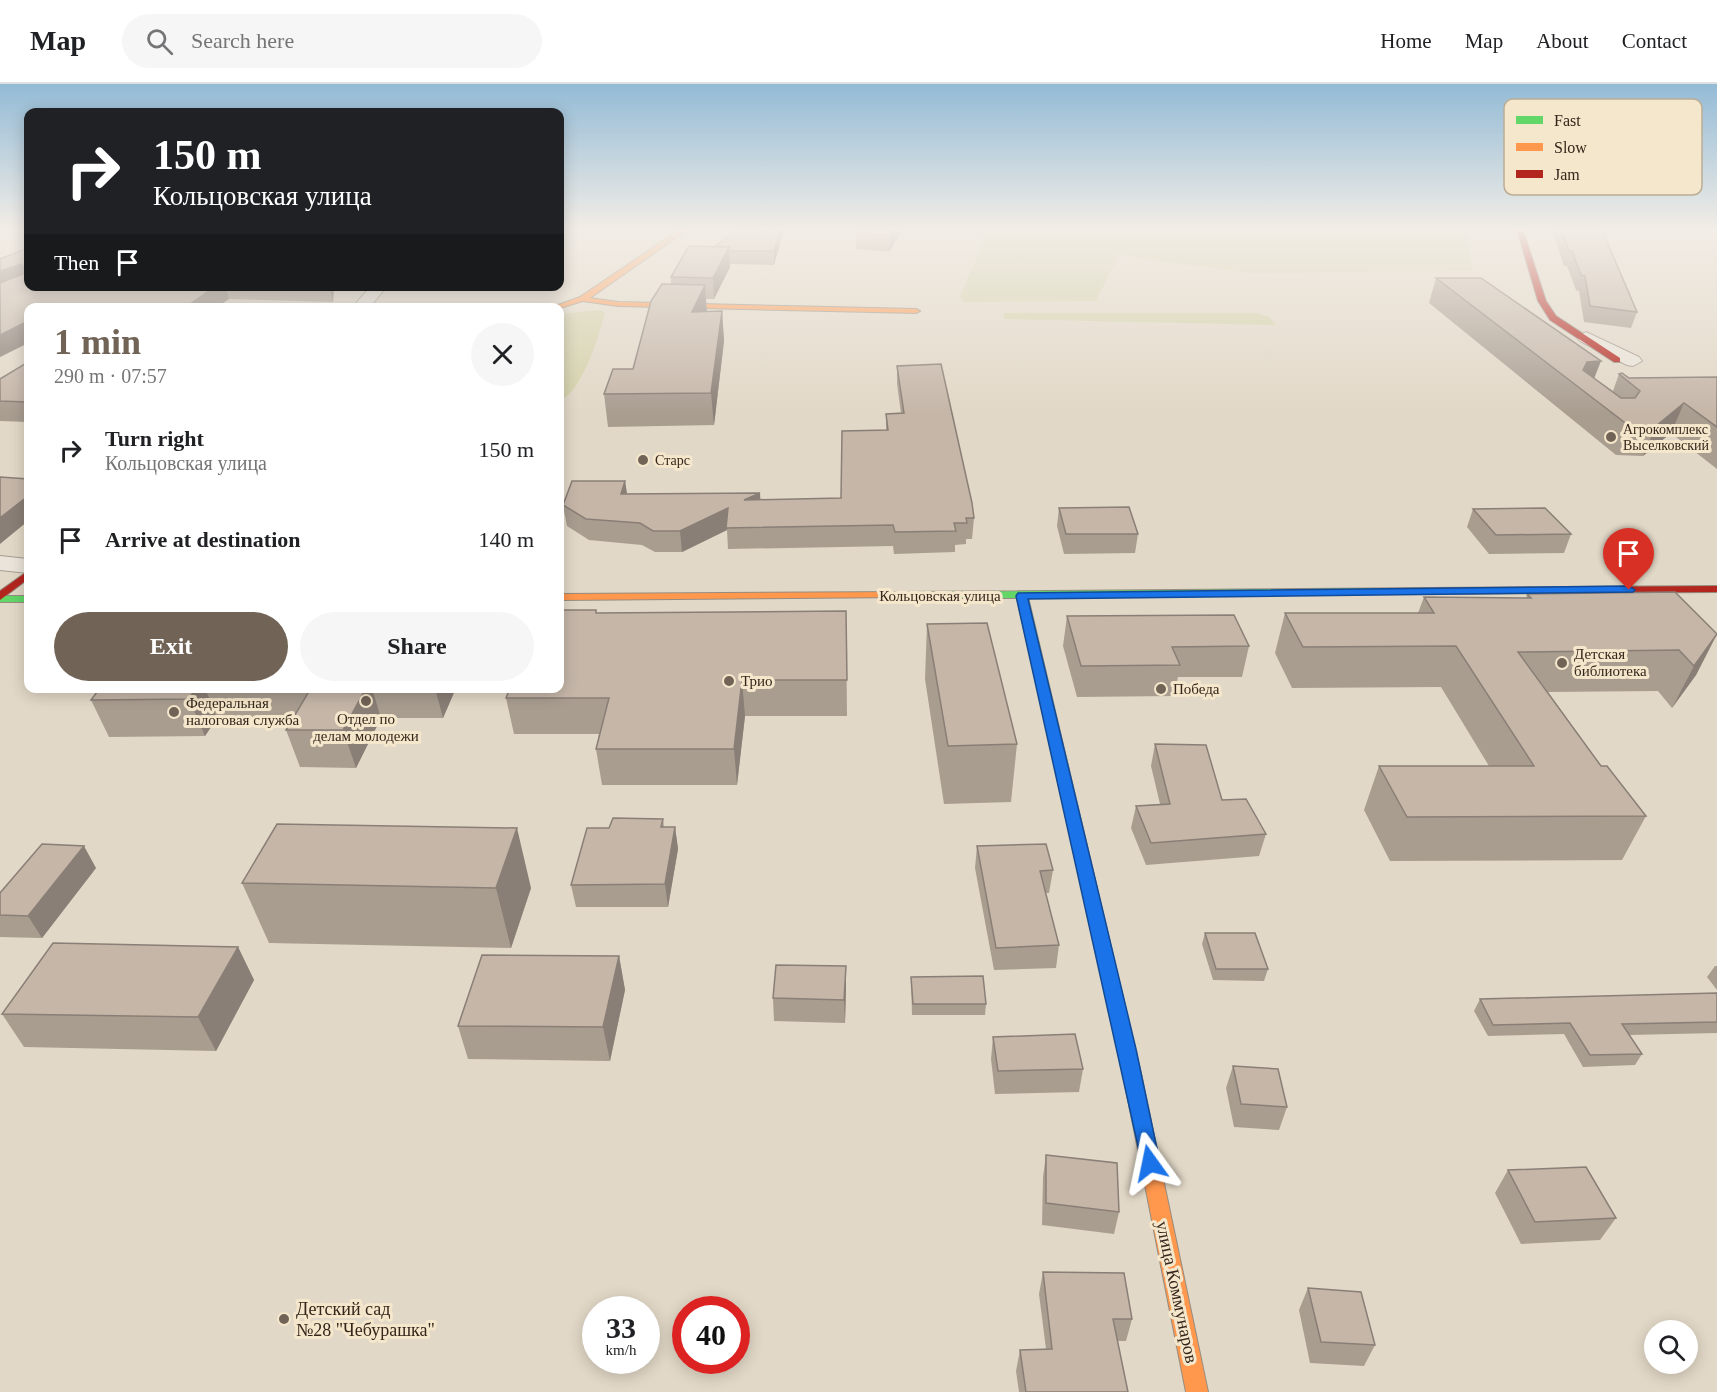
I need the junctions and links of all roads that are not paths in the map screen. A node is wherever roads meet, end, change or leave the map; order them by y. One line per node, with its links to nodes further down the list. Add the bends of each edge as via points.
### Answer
1 (375, 291): 5 (street)
2 (595, 291): 4 (street)
3 (1539, 291): 8 (street, via 1553,318)
4 (583, 299): 6 (street); 7 (street, via 618,304)
5 (365, 303)
6 (564, 305)
7 (916, 311)
8 (1568, 327): 9 (street)
9 (1625, 361)
10 (0, 563): 11 (street)
11 (24, 566)
12 (24, 577): 16 (street)
13 (1717, 589): 14 (street, Кольцовская улица)
14 (1022, 596): 15 (street, Кольцовская улица); 18 (street, улица Коммунаров, via 1127,1049)
15 (564, 597)
16 (0, 598): 17 (street)
17 (24, 599)
18 (1197, 1392)

